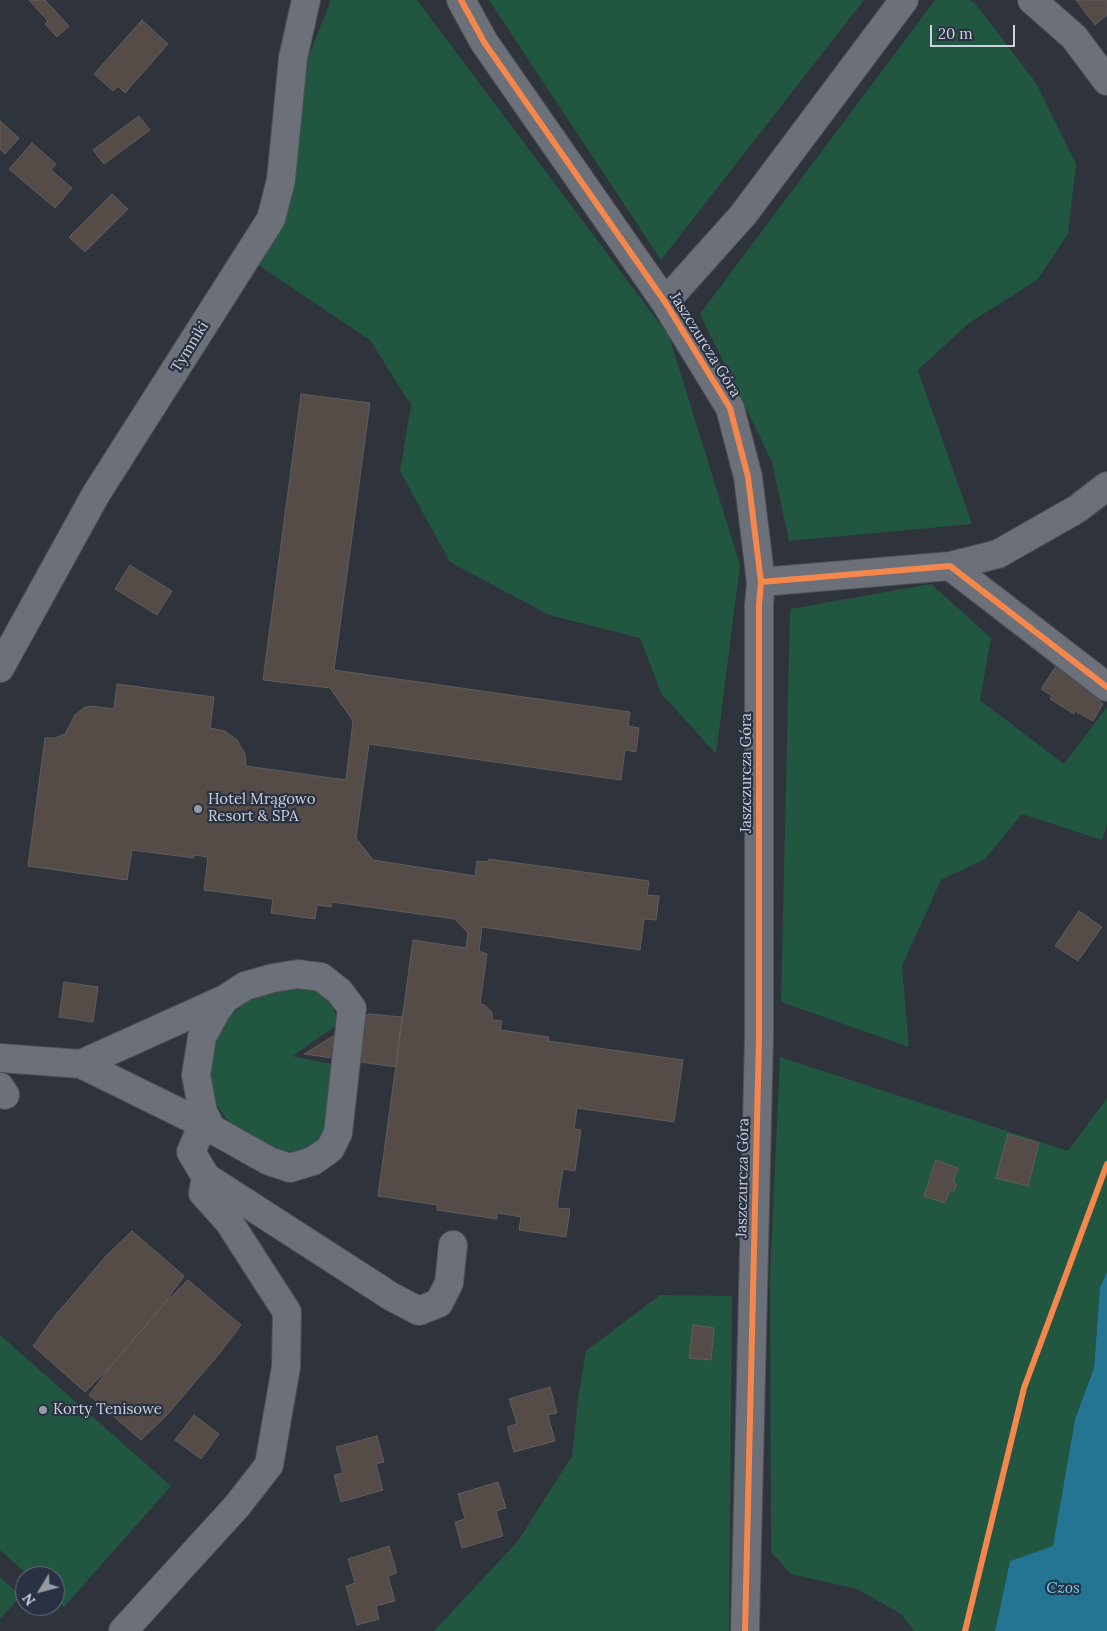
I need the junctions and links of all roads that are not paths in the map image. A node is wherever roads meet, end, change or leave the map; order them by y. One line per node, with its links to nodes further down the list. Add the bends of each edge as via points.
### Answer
1 (306, 0): 10 (street, Tymniki, via 293,58 281,180 271,219 96,494)
2 (461, 0): 6 (street, Jaszczurcza Góra, via 484,42)
3 (904, 0): 6 (street, via 743,215)
4 (1032, 0): 5 (street, via 1074,37)
5 (1107, 81)
6 (664, 302): 9 (street, Jaszczurcza Góra, via 730,408 748,477)
7 (1107, 486): 8 (street, via 1077,509 998,554)
8 (950, 566): 9 (street); 11 (street)
9 (761, 582): 19 (street, Jaszczurcza Góra, via 759,1037)
10 (0, 668)
11 (1107, 687)
12 (226, 999): 14 (street); 15 (street, via 202,1037 196,1075); 15 (street, via 245,986 298,974 321,977 339,991 352,1008 338,1133 330,1149 313,1161 290,1168 269,1161)
13 (0, 1058): 14 (street)
14 (81, 1064): 15 (street)
15 (207, 1126): 16 (street, via 191,1152)
16 (206, 1177): 17 (street, via 392,1297 419,1311 439,1303 449,1283); 18 (street, via 203,1193 229,1222 287,1312 286,1367 269,1464 237,1506)
17 (452, 1245)
18 (123, 1631)
19 (745, 1631)

